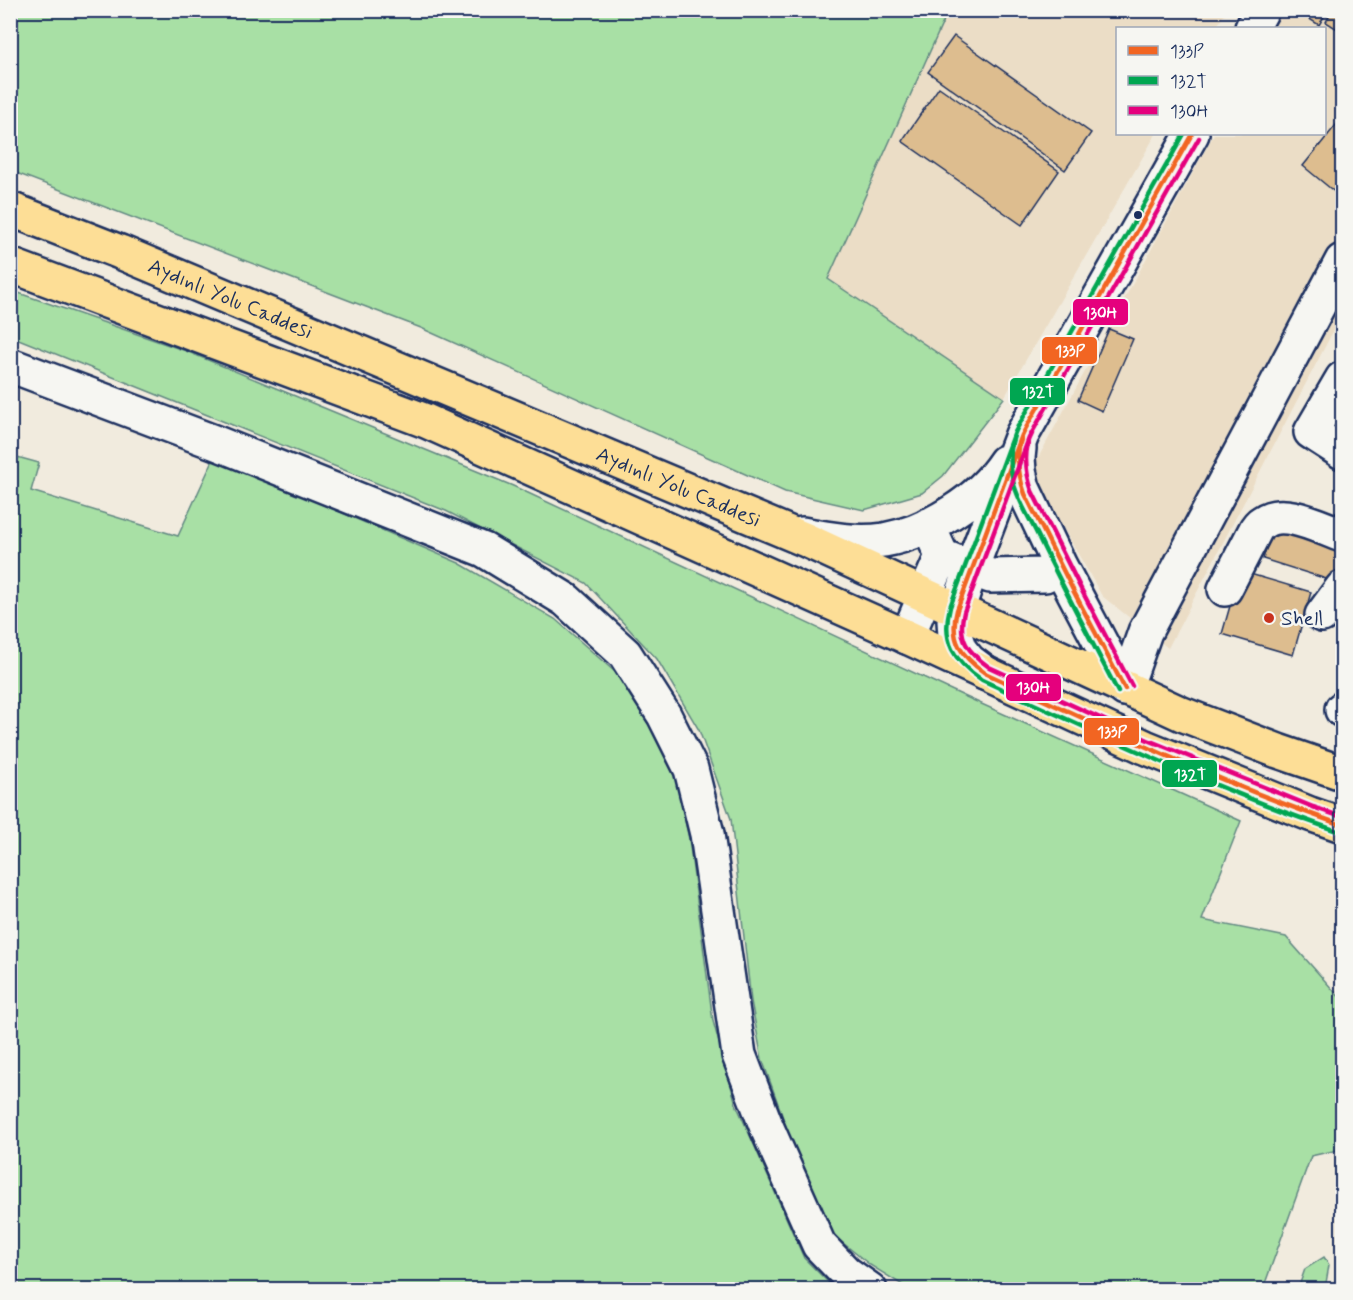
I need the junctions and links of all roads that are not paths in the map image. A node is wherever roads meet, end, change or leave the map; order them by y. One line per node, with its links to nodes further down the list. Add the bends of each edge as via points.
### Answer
1 (1262, 10): 2 (street)
2 (1253, 27)
3 (1191, 135): 9 (street)
4 (10, 209): 12 (main road, Aydınlı Yolu Caddesi)
5 (1342, 261): 24 (street, via 1145,632)
6 (10, 265): 22 (main road, Aydınlı Yolu Caddesi, via 426,421)
7 (10, 365): 27 (street, via 484,550 566,600 625,654 664,715 691,769 707,834 739,1055 766,1128 819,1245 846,1273)
8 (1342, 379): 10 (street, via 1311,432)
9 (1022, 435): 11 (street, via 987,483 951,514); 15 (street, via 1018,458 1023,488); 16 (street)
10 (1342, 452)
11 (928, 525): 12 (street, via 884,540 854,541); 14 (street)
12 (784, 531): 19 (main road, Aydınlı Yolu Caddesi)
13 (1342, 535): 18 (street, via 1290,516 1264,521)
14 (942, 556): 16 (street); 19 (street)
15 (1056, 557): 16 (street, via 1045,575 990,576); 16 (street, via 1039,537 1011,531 985,547); 24 (street)
16 (971, 569): 20 (street)
17 (1342, 588): 21 (street)
18 (1225, 589)
19 (925, 595): 20 (main road, Aydınlı Yolu Caddesi); 22 (street)
20 (957, 610): 23 (street, via 955,636 960,650); 24 (main road, Aydınlı Yolu Caddesi)
21 (1322, 615)
22 (907, 637): 23 (main road, Aydınlı Yolu Caddesi)
23 (985, 673): 26 (main road, Aydınlı Yolu Caddesi, via 1145,747)
24 (1125, 689): 25 (main road, Aydınlı Yolu Caddesi)
25 (1342, 773)
26 (1342, 825)
27 (870, 1290)

